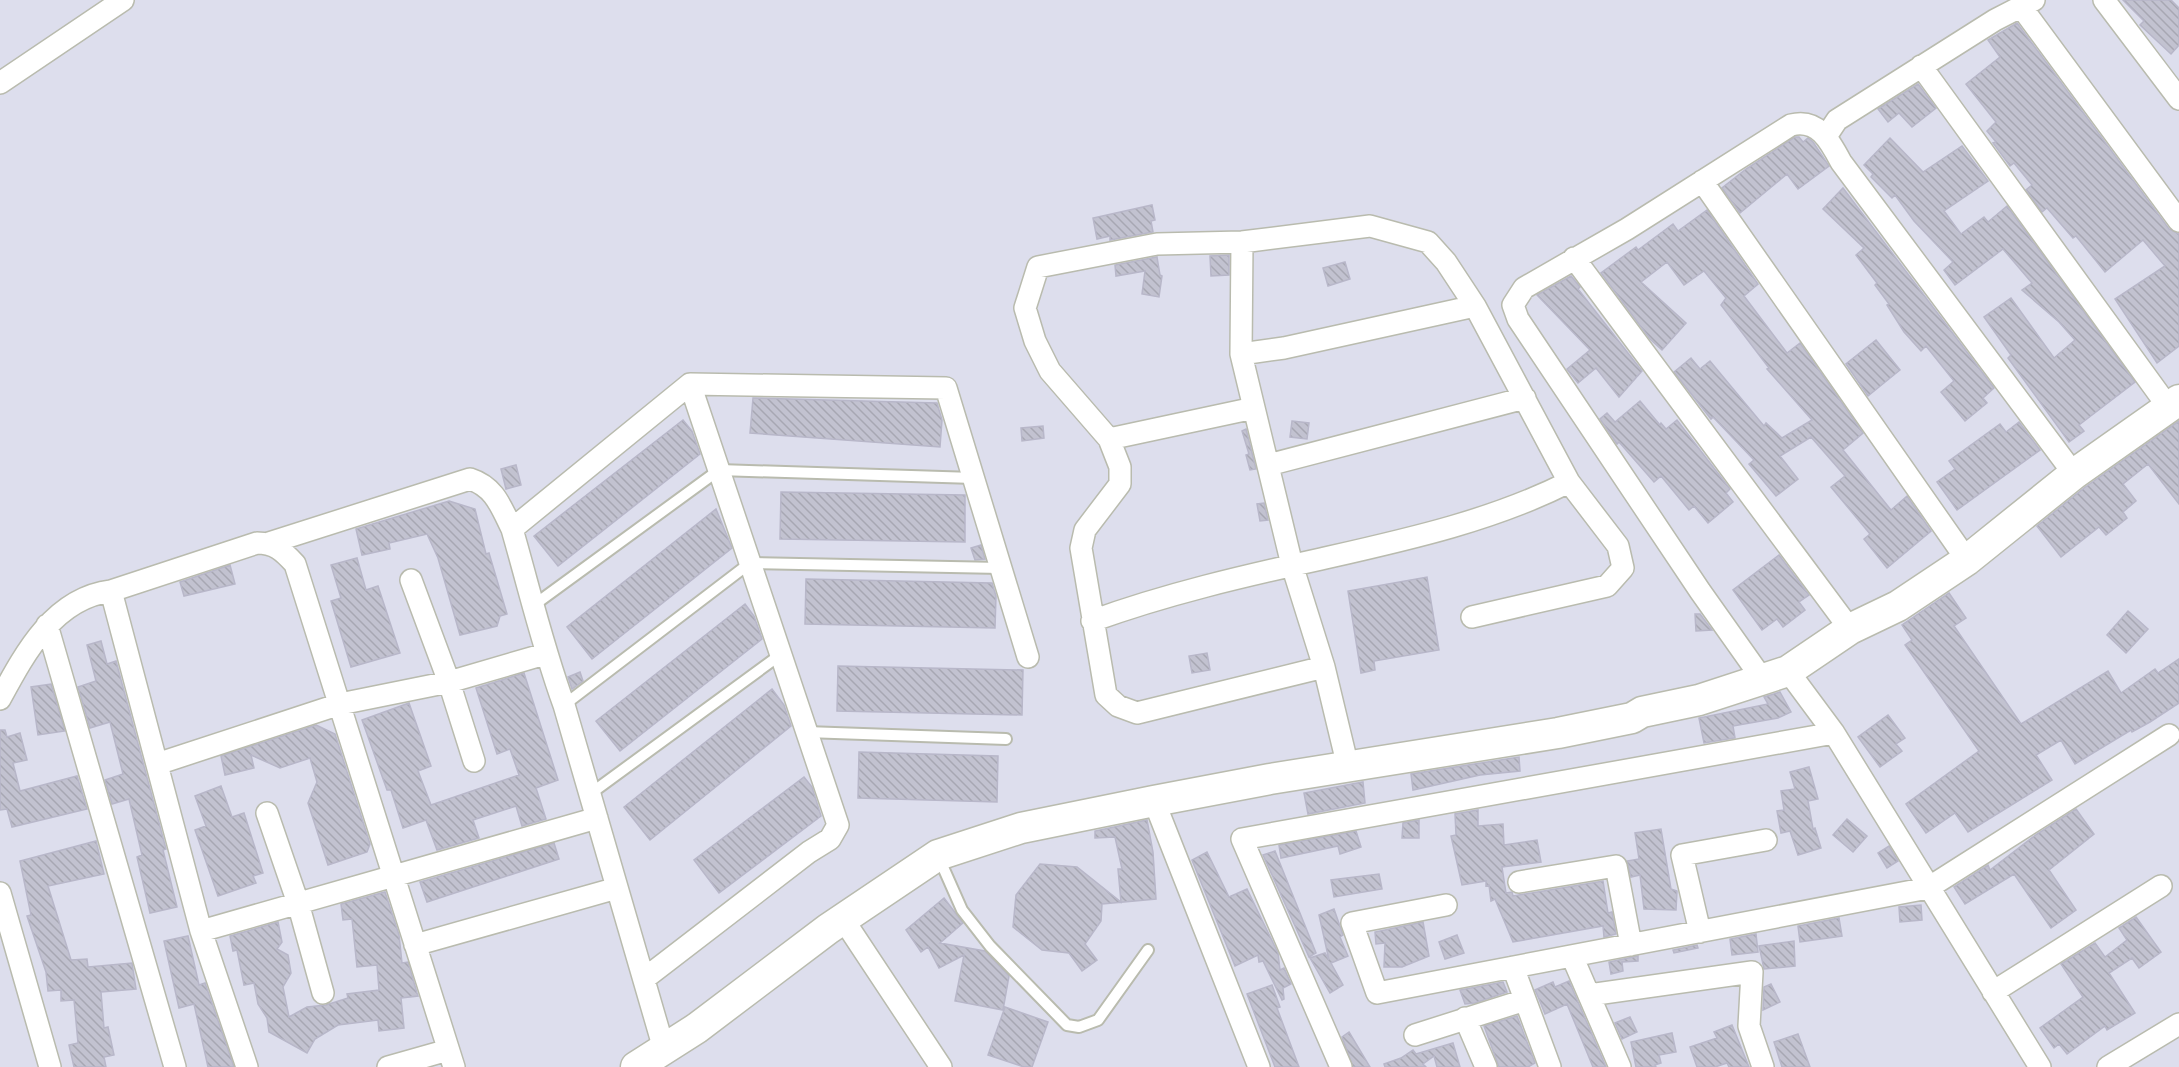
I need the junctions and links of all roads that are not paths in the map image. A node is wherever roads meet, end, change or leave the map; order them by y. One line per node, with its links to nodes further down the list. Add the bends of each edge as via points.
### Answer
1 (123, 0): 5 (street)
2 (2104, 0): 6 (street)
3 (2028, 4): 4 (street, via 2007,12); 9 (street)
4 (1921, 66): 7 (street, via 1837,120); 16 (street)
5 (0, 83)
6 (2179, 99)
7 (1827, 135): 8 (street, via 1801,122 1791,125); 21 (street, via 1841,162)
8 (1702, 181): 11 (street); 26 (street)
9 (2179, 221)
10 (1242, 242): 12 (street, via 1370,226 1382,229 1428,242); 13 (street); 18 (street, via 1157,244 1038,267 1025,308 1035,341 1050,371)
11 (1574, 258): 36 (street); 41 (street, via 1524,288 1513,305 1518,319 1700,591)
12 (1475, 306): 13 (street); 15 (street)
13 (1241, 354): 17 (street)
14 (690, 384): 20 (street); 22 (street, via 946,388); 24 (street)
15 (1525, 398): 19 (street); 23 (street)
16 (2174, 404): 21 (main road)
17 (1254, 408): 18 (street); 19 (street)
18 (1109, 439): 34 (street, via 1120,467 1120,484 1085,530 1081,548)
19 (1268, 465): 28 (street)
20 (719, 470): 22 (lane); 27 (street); 32 (lane)
21 (2074, 474): 26 (main road)
22 (974, 478): 29 (street)
23 (1569, 482): 28 (street, via 1540,497 1426,535); 33 (street, via 1618,546 1623,568 1607,586)
24 (512, 529): 25 (street, via 493,491 470,479); 32 (street)
25 (269, 543): 31 (street, via 257,543); 44 (street, via 294,564)
26 (1967, 560): 36 (main road, via 1898,606)
27 (750, 563): 29 (lane); 38 (street); 45 (lane)
28 (1292, 566): 34 (street, via 1149,600); 40 (street)
29 (1001, 568): 39 (street)
30 (411, 580): 42 (street)
31 (111, 591): 35 (street, via 94,593 69,606); 51 (street)
32 (534, 605): 37 (street)
33 (1472, 617)
34 (1092, 621): 40 (street, via 1106,695 1118,706 1137,713)
35 (47, 625): 43 (street); 86 (street)
36 (1850, 629): 41 (main road)
37 (545, 654): 42 (street); 45 (street)
38 (780, 655): 46 (street); 53 (lane)
39 (1028, 657)
40 (1323, 667): 52 (street)
41 (1776, 675): 47 (street); 52 (main road, via 1611,722)
42 (449, 682): 44 (street); 50 (street)
43 (0, 699)
44 (340, 704): 51 (street); 59 (street)
45 (564, 705): 53 (street)
46 (806, 732): 49 (lane); 75 (street, via 838,825 830,839)
47 (1834, 733): 63 (street); 92 (street, via 1242,839)
48 (2169, 735): 63 (street)
49 (1006, 739)
50 (474, 760)
51 (157, 764): 68 (street)
52 (1348, 767): 54 (main road)
53 (590, 794): 56 (street)
54 (1154, 801): 58 (main road, via 1021,828); 91 (street)
55 (267, 813): 65 (street)
56 (597, 818): 59 (street); 62 (street)
57 (1766, 840): 69 (street, via 1682,855)
58 (938, 855): 67 (main road); 72 (lane, via 962,910 990,946 1067,1025 1079,1027 1098,1020)
59 (393, 875): 65 (street); 70 (street)
60 (1520, 882): 71 (street, via 1616,866)
61 (2161, 886): 76 (street)
62 (617, 888): 70 (street); 75 (street)
63 (1928, 888): 69 (street); 76 (street)
64 (0, 893): 85 (street)
65 (298, 903): 68 (street); 77 (street)
66 (1446, 905): 74 (street, via 1352,923 1377,993)
67 (843, 919): 83 (main road); 90 (street)
68 (201, 931): 87 (street)
69 (1700, 932): 71 (street)
70 (415, 945): 84 (street)
71 (1631, 945): 73 (street)
72 (1148, 950)
73 (1572, 956): 74 (street); 78 (street)
74 (1513, 967): 79 (street)
75 (644, 979): 83 (street)
76 (1993, 992): 97 (street)
77 (323, 993)
78 (1589, 995): 95 (street); 96 (street, via 1752,972 1749,1026)
79 (1525, 1000): 80 (street); 94 (street)
80 (1465, 1018): 82 (street); 93 (street)
81 (2179, 1024): 98 (street)
82 (1414, 1035)
83 (664, 1049): 89 (main road)
84 (451, 1059): 88 (street)
85 (50, 1067)
86 (175, 1067)
87 (247, 1067)
88 (388, 1067)
89 (636, 1067)
90 (941, 1067)
91 (1259, 1067)
92 (1341, 1067)
93 (1486, 1067)
94 (1550, 1067)
95 (1620, 1067)
96 (1763, 1067)
97 (2040, 1067)
98 (2108, 1067)

